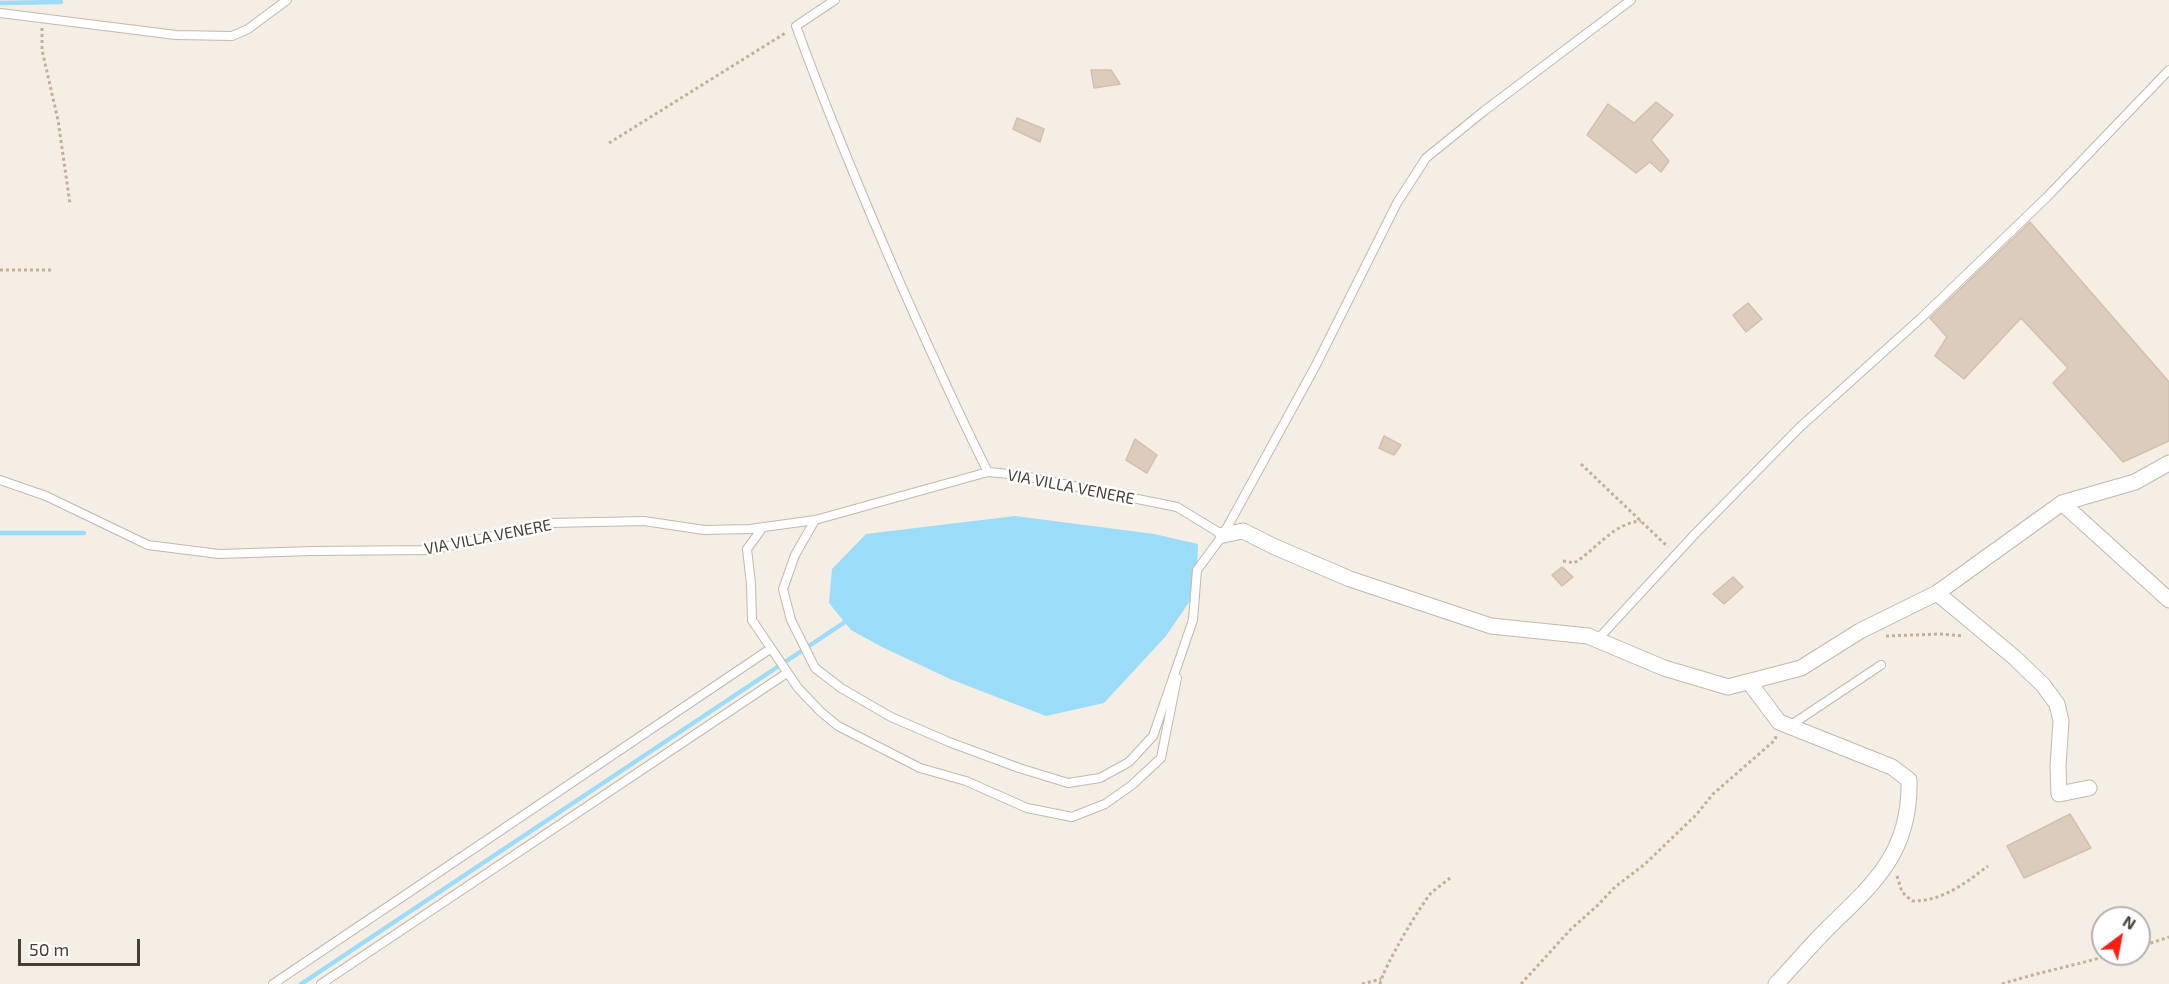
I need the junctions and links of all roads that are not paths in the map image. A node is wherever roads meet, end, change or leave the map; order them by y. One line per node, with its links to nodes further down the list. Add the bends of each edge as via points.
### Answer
1 (287, 0): 4 (lane, via 232,36 176,35)
2 (835, 0): 7 (lane, via 796,26 890,259)
3 (1631, 0): 12 (lane, via 1426,158 1397,202 1316,365)
4 (0, 13)
5 (2169, 70): 15 (lane, via 2047,197 1799,428)
6 (2169, 463): 9 (street, via 2135,482)
7 (988, 472): 10 (lane, VIA VILLA VENERE); 12 (lane, VIA VILLA VENERE, via 1177,507)
8 (0, 480): 11 (lane, VIA VILLA VENERE, via 46,496 148,545 219,554 432,550 551,523 644,521 704,530)
9 (2062, 503): 13 (street); 14 (street)
10 (815, 520): 11 (lane, VIA VILLA VENERE); 17 (lane, via 795,555 783,590 791,620 815,668 891,717 949,742 1068,783 1100,778 1129,762 1153,736)
11 (763, 527): 16 (lane, via 747,549 752,620)
12 (1223, 535): 15 (street, via 1243,531 1350,579 1491,627); 17 (lane, via 1197,570 1193,620)
13 (1937, 593): 20 (street, via 1860,631 1801,668); 22 (street, via 2015,658 2057,704 2061,721 2059,794)
14 (2169, 600)
15 (1598, 639): 20 (street, via 1664,668 1717,684 1728,687)
16 (770, 649): 19 (lane); 23 (lane)
17 (1180, 659): 19 (lane, via 1161,758 1105,804 1072,817 1027,808 966,781 920,768 863,740 821,712)
18 (1881, 666): 21 (lane)
19 (787, 672): 24 (lane)
20 (1749, 682): 21 (street)
21 (1784, 724): 25 (street, via 1892,767 1909,780 1909,798 1905,823 1891,860)
22 (2089, 788)
23 (273, 984)
24 (321, 984)
25 (1776, 984)

